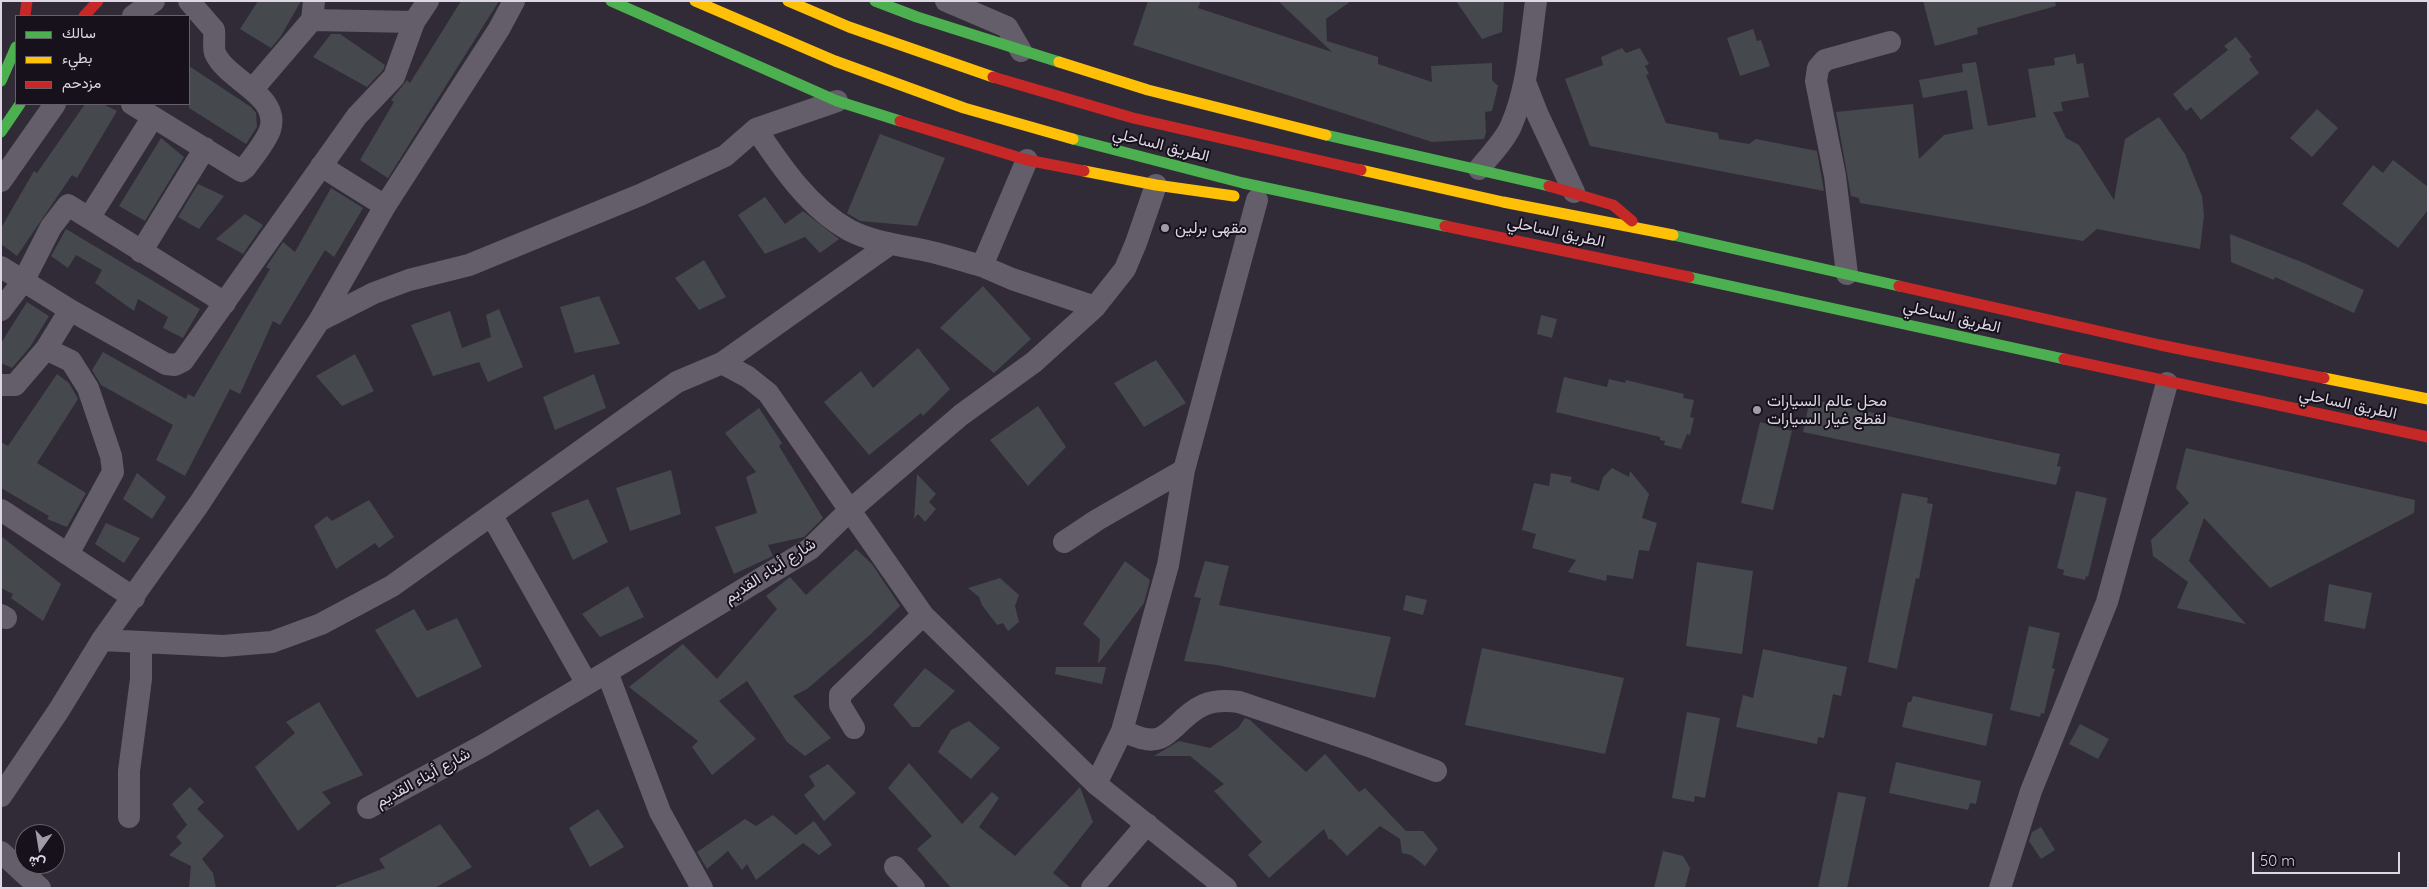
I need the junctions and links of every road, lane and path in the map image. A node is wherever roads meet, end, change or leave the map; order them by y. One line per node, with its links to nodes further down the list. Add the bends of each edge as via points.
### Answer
1 (27, 1): 14 (main road)
2 (98, 1): 15 (main road)
3 (154, 1): 16 (street)
4 (189, 1): 23 (street, via 214,30 214,50 220,61)
5 (428, 1): 17 (street)
6 (514, 1): 40 (street)
7 (611, 1): 24 (main road)
8 (695, 1): 38 (main road, الطريق الساحلي, via 836,61 964,108 1114,151)
9 (788, 1): 42 (main road, الطريق الساحلي, via 849,27 981,73 1134,118 1503,202)
10 (875, 1): 20 (main road)
11 (946, 1): 20 (street, via 1007,27)
12 (1536, 1): 22 (street)
13 (313, 10): 17 (street); 23 (street)
14 (25, 15)
15 (85, 15)
16 (134, 15)
17 (414, 22): 33 (street, via 394,77 357,116)
18 (1890, 42): 47 (street, via 1825,60 1818,68 1816,81 1835,176)
19 (15, 49): 21 (main road)
20 (1021, 50): 34 (main road, via 1148,90 1263,121)
21 (1, 81)
22 (1525, 82): 34 (street, via 1511,126); 37 (street)
23 (252, 90): 31 (street, via 263,100 272,116 269,131 245,168 236,170)
24 (837, 100): 29 (street); 32 (main road)
25 (19, 105): 30 (main road)
26 (54, 105): 35 (street)
27 (134, 105): 28 (street)
28 (153, 117): 31 (street); 41 (street)
29 (756, 129): 43 (street, via 785,172 820,208 849,230); 53 (street, via 725,156 640,195 469,265 409,280 374,293)
30 (1, 132)
31 (205, 148): 44 (street)
32 (1027, 160): 36 (main road); 45 (street)
33 (321, 166): 40 (street); 49 (street)
34 (1479, 169): 37 (main road)
35 (1, 181)
36 (1156, 185): 39 (main road); 50 (street, شارع أبناء القديم, via 1124,269)
37 (1574, 192): 42 (main road, via 1613,205)
38 (1310, 197): 39 (main road); 56 (main road, الطريق الساحلي, via 1864,314)
39 (1257, 200): 60 (street)
40 (385, 206): 53 (street)
41 (89, 218): 44 (street); 48 (street, via 68,205 51,227)
42 (1639, 227): 47 (main road, الطريق الساحلي)
43 (890, 244): 45 (street); 55 (street)
44 (141, 252): 49 (street)
45 (982, 266): 50 (street)
46 (1, 267): 48 (street)
47 (1847, 274): 58 (main road, الطريق الساحلي, via 2160,345)
48 (24, 280): 51 (street); 52 (street)
49 (226, 303): 52 (street, via 187,356 175,365 166,364)
50 (1095, 307): 62 (street, شارع أبناء القديم, via 1034,362 961,414)
51 (1, 310)
52 (70, 310): 54 (street)
53 (319, 321): 66 (street)
54 (46, 349): 57 (street, via 14,385); 65 (street, via 71,362 88,388 111,456 112,472)
55 (722, 363): 62 (street, via 748,377 768,394); 63 (street, via 677,382)
56 (2167, 383): 59 (main road, الطريق الساحلي); 87 (street, via 2107,602 2030,791)
57 (1, 385)
58 (2428, 399)
59 (2428, 437)
60 (1184, 470): 64 (street); 73 (street, via 1168,565)
61 (1, 510): 65 (street)
62 (849, 511): 67 (street); 70 (street, شارع أبناء القديم, via 810,549)
63 (492, 516): 69 (street, via 392,586 321,624 272,642 223,646); 71 (street)
64 (1064, 542)
65 (68, 554): 66 (street)
66 (134, 598): 68 (street)
67 (923, 615): 72 (street, via 840,695 840,705); 75 (street)
68 (102, 640): 69 (street); 76 (street, via 60,710)
69 (141, 642): 78 (street, via 141,679 129,771)
70 (607, 672): 71 (street, شارع أبناء القديم); 83 (street, via 660,812)
71 (588, 684): 77 (street, شارع أبناء القديم)
72 (854, 728)
73 (1122, 731): 74 (street, via 1156,740 1205,703 1222,700 1248,705); 75 (street)
74 (1436, 772)
75 (1096, 784): 79 (street)
76 (1, 796)
77 (368, 808)
78 (129, 817)
79 (1147, 824): 85 (street); 86 (street)
80 (1, 852): 82 (street)
81 (895, 867): 84 (street)
82 (40, 888)
83 (702, 888)
84 (914, 888)
85 (1092, 888)
86 (1226, 888)
87 (2000, 888)

